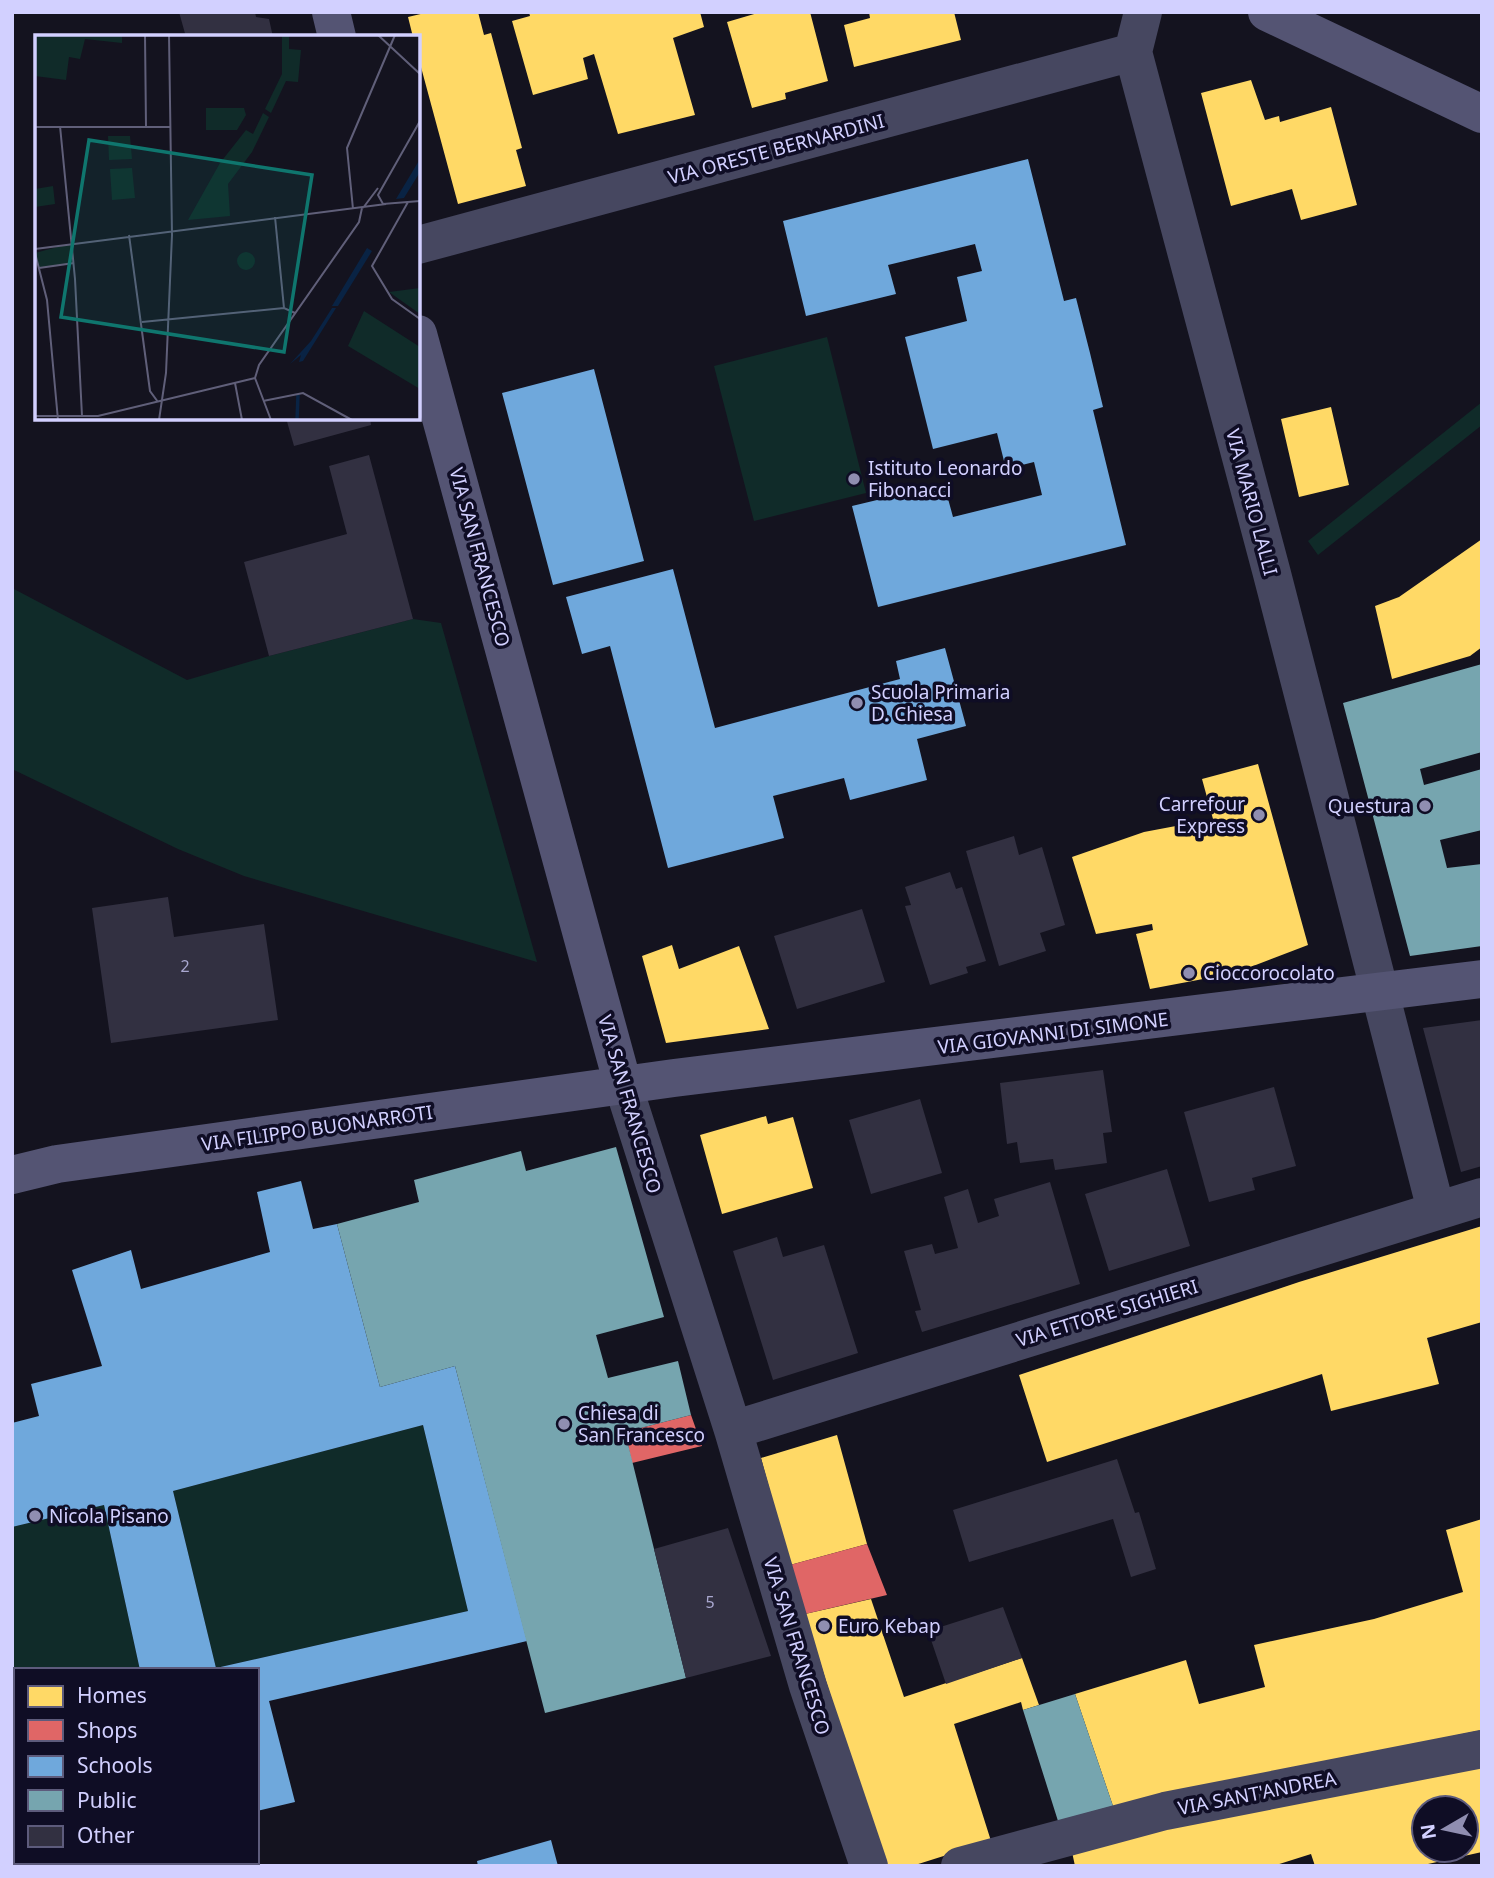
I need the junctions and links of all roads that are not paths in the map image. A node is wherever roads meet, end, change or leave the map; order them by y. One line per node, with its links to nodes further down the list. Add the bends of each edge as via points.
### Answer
1 (331, 12): 4 (street)
2 (1143, 12): 5 (street, VIA MARIO LALLI)
3 (1267, 12): 6 (street)
4 (337, 35)
5 (1133, 52): 7 (street, VIA ORESTE BERNARDINI); 10 (street, VIA MARIO LALLI)
6 (1482, 114)
7 (420, 244)
8 (420, 341): 11 (street, VIA SAN FRANCESCO)
9 (1482, 979): 10 (street, VIA GIOVANNI DI SIMONE)
10 (1380, 991): 11 (street, VIA GIOVANNI DI SIMONE); 14 (street, VIA MARIO LALLI)
11 (623, 1085): 12 (street, VIA FILIPPO BUONARROTI, via 57,1164); 15 (street, VIA SAN FRANCESCO)
12 (12, 1175)
13 (1482, 1197): 14 (street, VIA ETTORE SIGHIERI)
14 (1436, 1210): 15 (street, VIA ETTORE SIGHIERI)
15 (733, 1430): 18 (street, VIA SAN FRANCESCO, via 796,1649)
16 (1482, 1749): 17 (street, VIA SANT'ANDREA, via 1165,1811)
17 (1037, 1856): 19 (street, VIA SANT'ANDREA)
18 (869, 1866)
19 (960, 1866)

